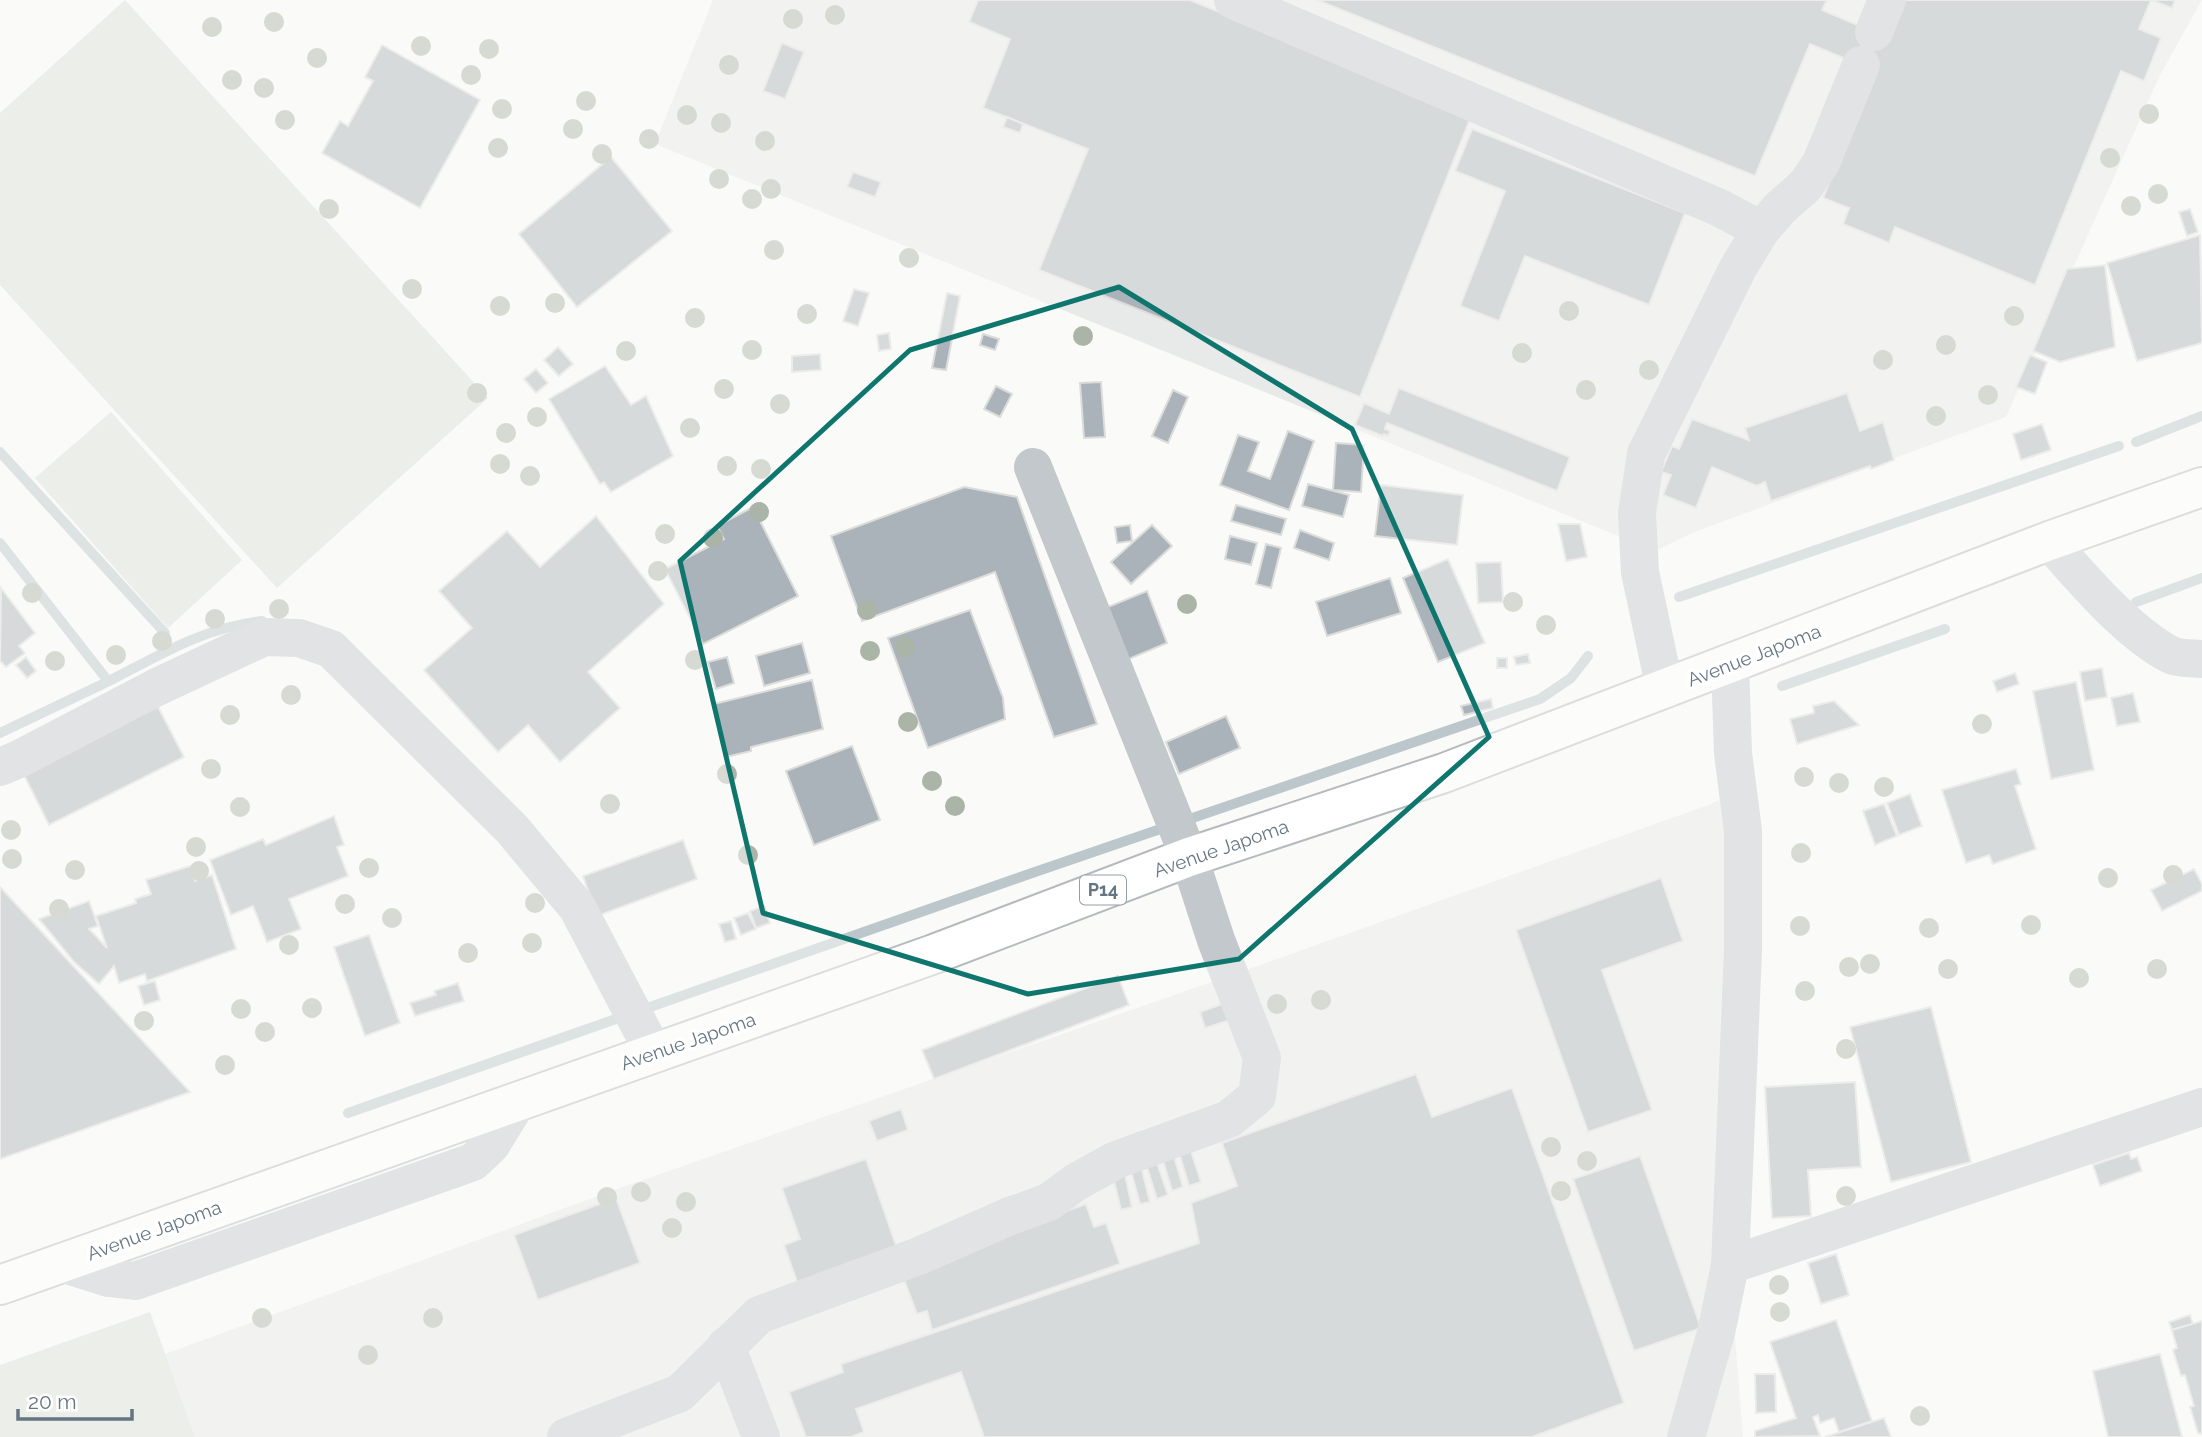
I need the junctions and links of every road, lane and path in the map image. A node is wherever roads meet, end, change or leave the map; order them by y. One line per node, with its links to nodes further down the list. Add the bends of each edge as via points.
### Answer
1 (1233, 0): 3 (lane, via 1720,208)
2 (1874, 32): 3 (lane, via 1821,163)
3 (1761, 230): 9 (lane, via 1646,454 1637,513 1640,572)
4 (1032, 467): 11 (lane)
5 (2202, 487): 6 (main road, Avenue Japoma / P14)
6 (2049, 541): 7 (lane, via 2092,590 2136,630 2171,656); 8 (main road, Avenue Japoma / P14)
7 (2202, 659)
8 (1730, 665): 9 (main road, Avenue Japoma / P14); 14 (lane, via 1733,753 1743,831 1743,950)
9 (1665, 689): 11 (main road, Avenue Japoma / P14, via 1444,773)
10 (0, 767): 12 (lane, via 264,637 299,638 331,649 512,829 577,907)
11 (1189, 858): 12 (main road, Avenue Japoma / P14); 16 (lane, via 1262,1058 1257,1096 1228,1119 1116,1160 1049,1202 759,1315)
12 (654, 1053): 15 (main road, Avenue Japoma / P14)
13 (2202, 1107): 14 (lane)
14 (1730, 1265): 19 (lane)
15 (0, 1285)
16 (726, 1346): 17 (lane, via 680,1393); 18 (lane)
17 (566, 1437)
18 (761, 1437)
19 (1686, 1437)

